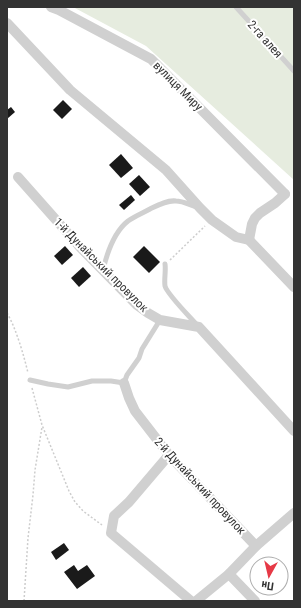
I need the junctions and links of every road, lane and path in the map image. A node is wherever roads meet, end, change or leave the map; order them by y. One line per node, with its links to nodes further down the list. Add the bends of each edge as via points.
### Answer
1 (51, 7): 6 (street, вулиця Миру, via 151,59)
2 (236, 7): 4 (lane, 2-га алея)
3 (7, 22): 7 (street, via 70,90 166,170)
4 (294, 71)
5 (18, 177): 11 (street, 1-й Дунайський провулок)
6 (289, 195): 9 (street, via 255,218)
7 (200, 208): 8 (street); 11 (lane, via 184,202 168,201 129,220 112,243)
8 (212, 220): 9 (street, via 236,237); 10 (path)
9 (248, 240): 12 (street)
10 (165, 264): 15 (lane, via 167,290)
11 (103, 270): 14 (street, 1-й Дунайський провулок, via 137,305)
12 (294, 288)
13 (7, 313): 16 (path)
14 (160, 320): 15 (street, 1-й Дунайський провулок); 17 (lane)
15 (199, 327): 19 (street)
16 (30, 380): 17 (lane, via 68,387 92,381); 18 (path)
17 (124, 383): 20 (street, 2-й Дунайський провулок, via 135,411)
18 (42, 425): 22 (path, via 75,502 82,511); 25 (path, via 28,538)
19 (294, 432)
20 (169, 455): 22 (street, via 114,516); 23 (street, 2-й Дунайський провулок)
21 (294, 513): 23 (street)
22 (111, 533): 26 (street)
23 (256, 546): 24 (street)
24 (229, 574): 27 (street); 28 (street)
25 (24, 601)
26 (191, 601)
27 (196, 601)
28 (255, 601)

